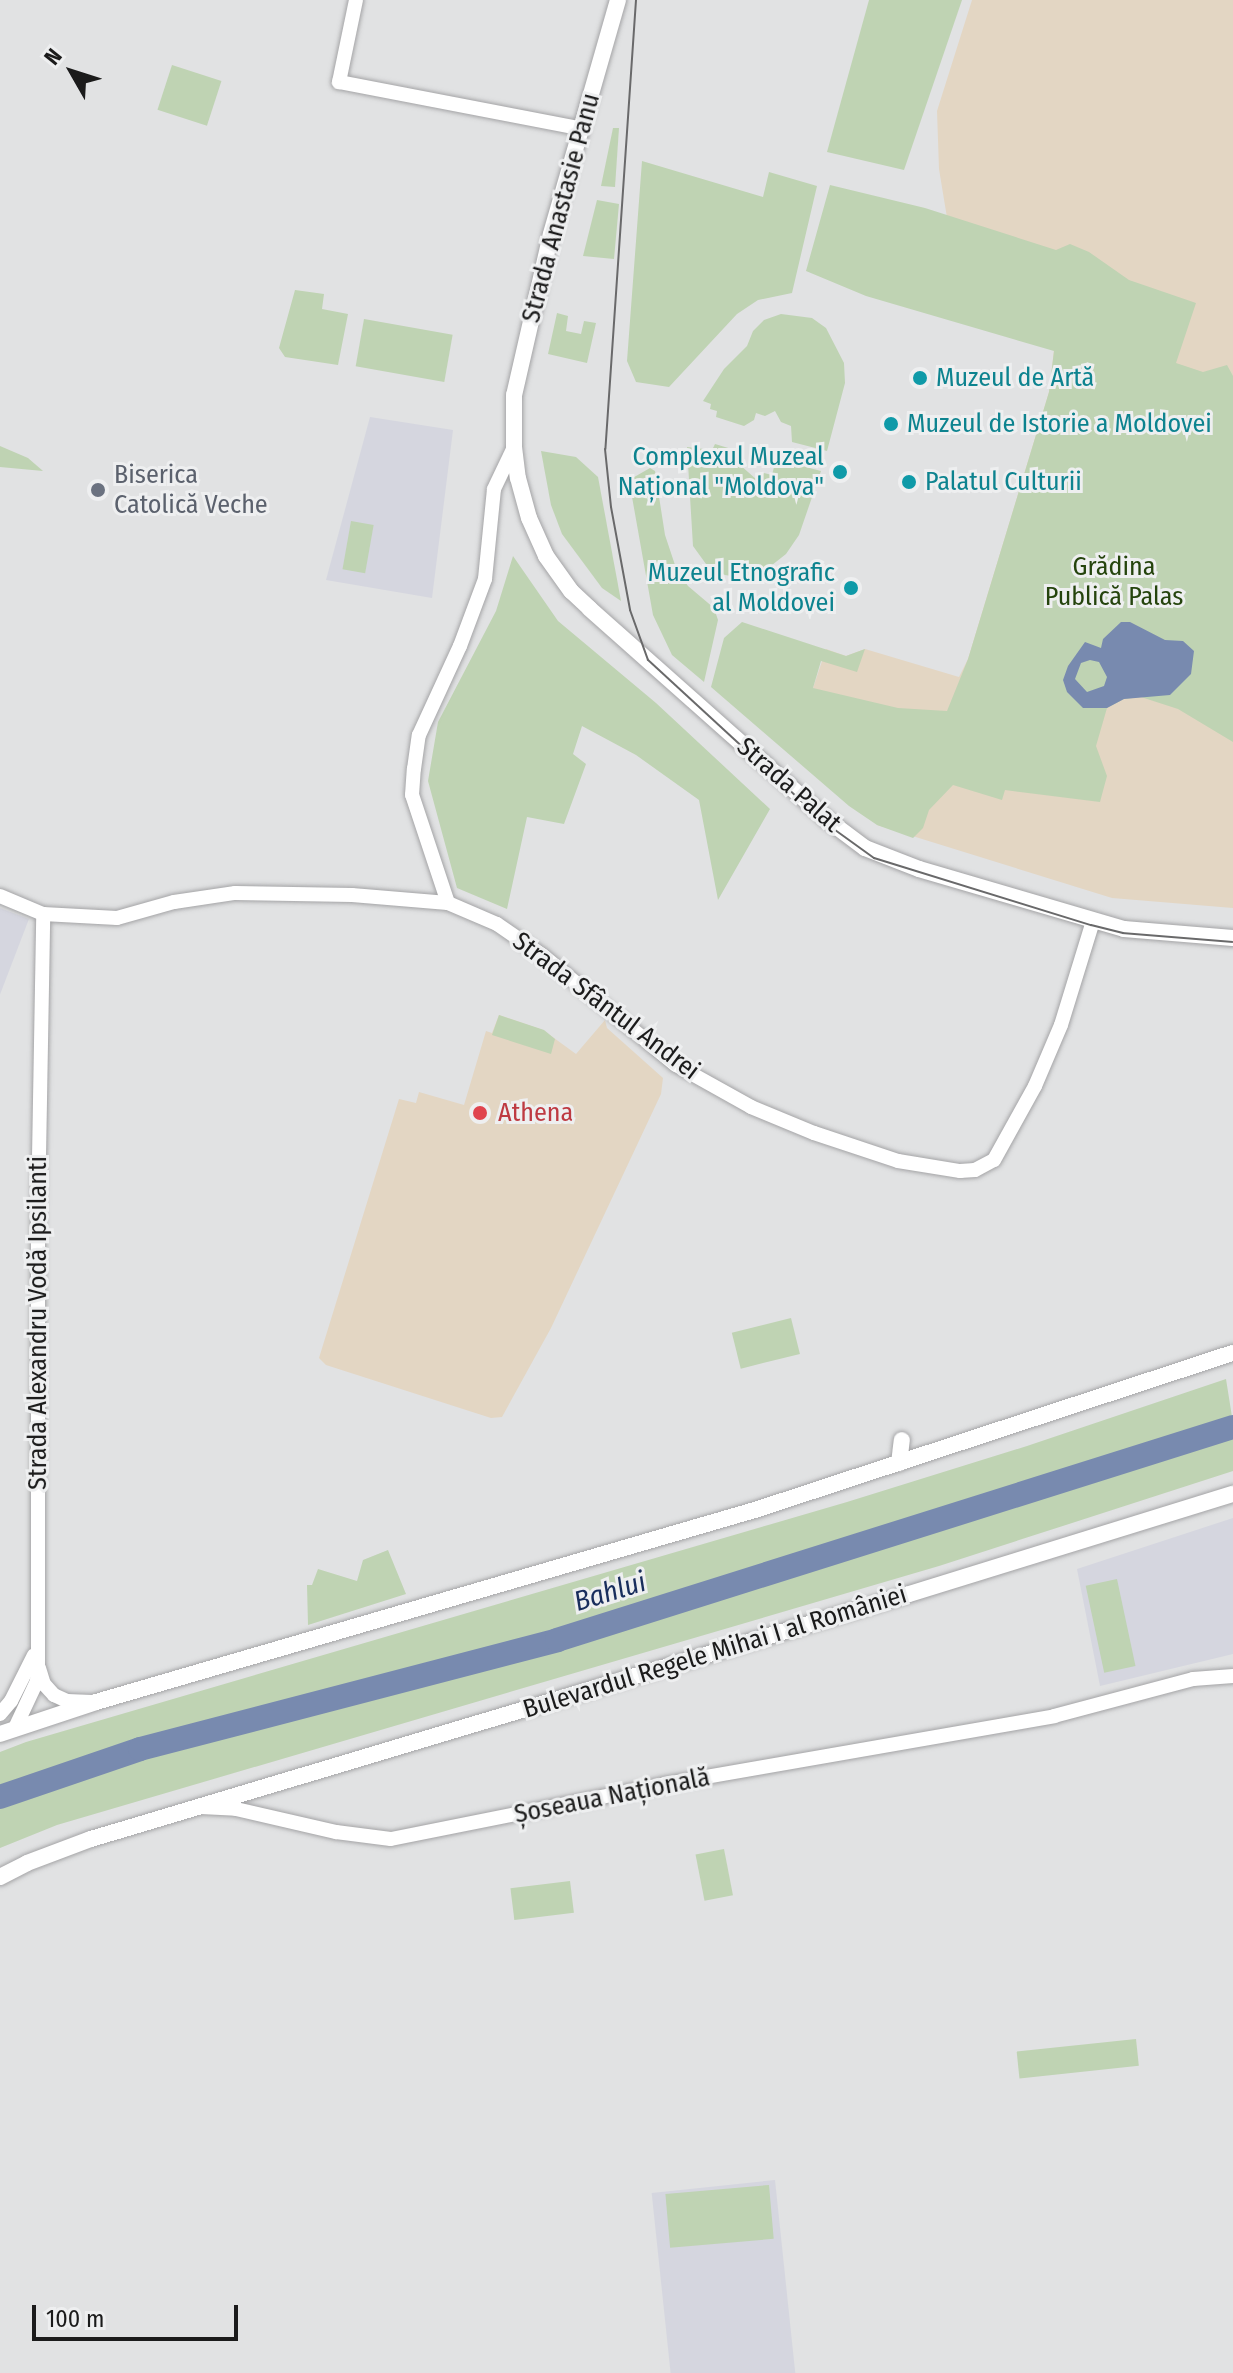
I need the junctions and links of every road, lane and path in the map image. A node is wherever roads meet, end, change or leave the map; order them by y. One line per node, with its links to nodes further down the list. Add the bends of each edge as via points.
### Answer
1 (356, 0): 3 (street, via 339,82)
2 (618, 0): 3 (main road, Strada Anastasie Panu)
3 (583, 129): 4 (main road, Strada Anastasie Panu, via 539,284)
4 (513, 417): 5 (main road, Strada Palat)
5 (514, 447): 7 (street, via 494,489 485,579 419,735 414,769 412,795); 9 (main road, Strada Palat, via 529,518 546,556 571,591 841,832 876,854)
6 (0, 896): 8 (street, Strada Sfântul Andrei)
7 (448, 903): 8 (street, Strada Sfântul Andrei, via 270,891 174,902 117,918); 9 (street, Strada Sfântul Andrei, via 497,924 676,1065 751,1107 869,1152 960,1171 994,1160 1035,1086 1061,1025)
8 (43, 914): 15 (street, Strada Alexandru Vodă Ipsilanti)
9 (1093, 921): 10 (main road, Strada Palat, via 1155,933)
10 (1233, 938)
11 (1233, 1353): 13 (main road)
12 (902, 1440): 13 (main road)
13 (899, 1463): 18 (main road)
14 (1233, 1494): 21 (main road, Bulevardul Regele Mihai I al României)
15 (38, 1648): 16 (street, Strada Alexandru Vodă Ipsilanti); 19 (street)
16 (38, 1664): 18 (street, via 54,1695); 20 (street, Strada Alexandru Vodă Ipsilanti, via 37,1681)
17 (1233, 1676): 21 (street, Șoseaua Națională, via 1193,1679 1054,1716 391,1839)
18 (96, 1702): 20 (main road)
19 (0, 1714)
20 (8, 1731)
21 (195, 1806): 22 (main road, Șoseaua Națională, via 91,1839)
22 (0, 1877)

